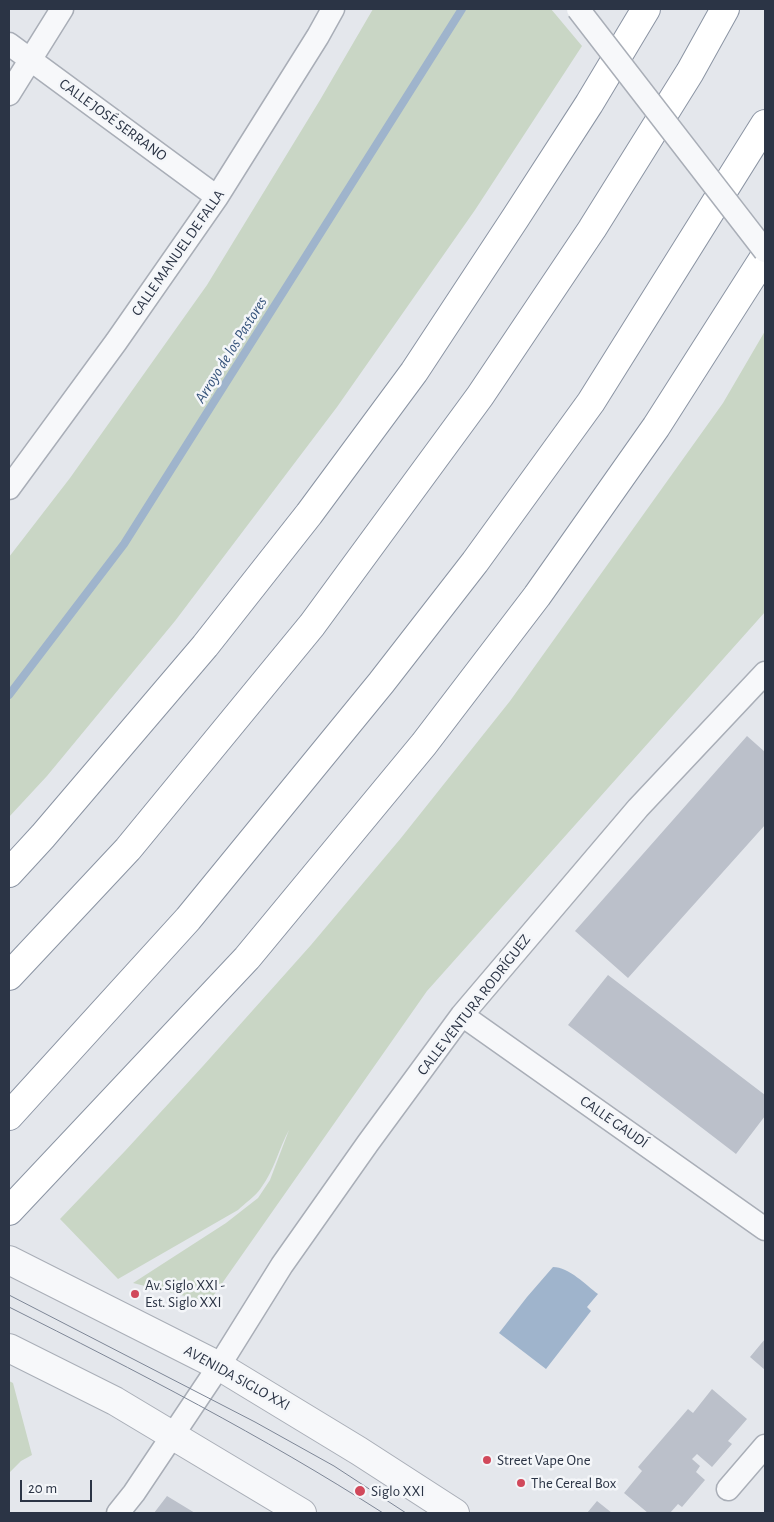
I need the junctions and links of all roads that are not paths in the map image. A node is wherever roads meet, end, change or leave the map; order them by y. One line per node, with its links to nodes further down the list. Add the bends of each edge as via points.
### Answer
1 (62, 9): 7 (street)
2 (333, 9): 10 (street, CALLE MANUEL DE FALLA)
3 (578, 9): 11 (street, bridge)
4 (646, 9): 15 (highway, via 516,218 385,412 205,646)
5 (725, 9): 16 (highway, via 690,72 592,229 480,396 317,617 128,849)
6 (9, 44): 7 (street, CALLE JOSÉ SERRANO)
7 (30, 60): 8 (street); 10 (street, CALLE JOSÉ SERRANO)
8 (9, 94)
9 (765, 124): 18 (highway, via 592,402 475,562 381,683 188,919)
10 (217, 197): 13 (street, CALLE MANUEL DE FALLA)
11 (765, 251)
12 (765, 256): 19 (highway, via 651,435 537,596 424,744 247,958)
13 (9, 488)
14 (765, 673): 17 (street, CALLE VENTURA RODRÍGUEZ, via 638,808)
15 (9, 874)
16 (9, 976)
17 (462, 1015): 20 (street, CALLE GAUDÍ); 23 (street, CALLE VENTURA RODRÍGUEZ, via 282,1265)
18 (9, 1116)
19 (9, 1211)
20 (765, 1229)
21 (9, 1260): 23 (street, AVENIDA SIGLO XXI)
22 (12, 1349): 24 (street, via 115,1401)
23 (219, 1366): 24 (street, CALLE VENTURA RODRÍGUEZ); 29 (street, AVENIDA SIGLO XXI)
24 (173, 1435): 27 (street, CALLE VENTURA RODRÍGUEZ); 28 (street)
25 (765, 1446): 26 (street)
26 (728, 1489)
27 (118, 1513)
28 (302, 1513)
29 (456, 1513)

